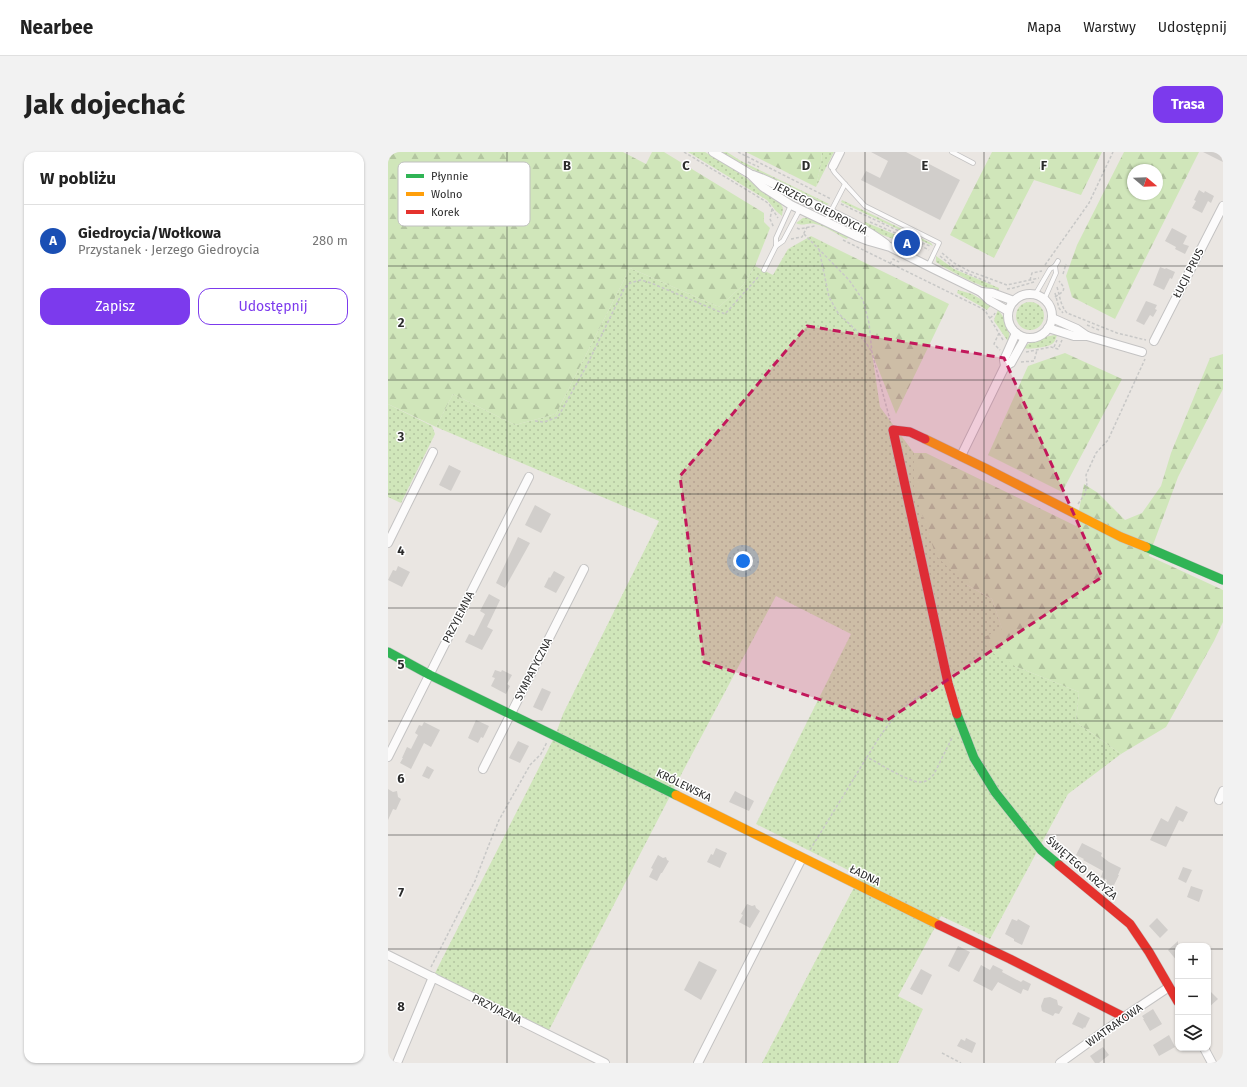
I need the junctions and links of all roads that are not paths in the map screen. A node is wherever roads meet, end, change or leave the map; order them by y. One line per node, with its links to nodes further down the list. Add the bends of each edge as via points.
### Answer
1 (714, 152): 6 (street, JERZEGO GIEDROYCIA)
2 (840, 152): 5 (street)
3 (952, 152): 4 (lane)
4 (973, 163)
5 (833, 166): 7 (lane, via 834,173)
6 (750, 174): 8 (street, JERZEGO GIEDROYCIA); 10 (street, JERZEGO GIEDROYCIA, via 763,187)
7 (845, 184): 13 (lane); 18 (lane, via 865,206 939,243)
8 (796, 195): 9 (street, JERZEGO GIEDROYCIA); 10 (street)
9 (805, 200): 12 (street); 13 (street, JERZEGO GIEDROYCIA)
10 (791, 204): 12 (street, JERZEGO GIEDROYCIA); 15 (lane, via 776,238)
11 (1223, 206): 31 (street, ŁUCJI PRUS)
12 (800, 209): 14 (street, JERZEGO GIEDROYCIA); 15 (lane, via 783,241)
13 (831, 213): 14 (lane); 16 (street, JERZEGO GIEDROYCIA, via 873,234)
14 (826, 221): 16 (street, JERZEGO GIEDROYCIA, via 869,241)
15 (776, 246): 20 (lane)
16 (890, 247): 18 (street, JERZEGO GIEDROYCIA)
17 (1058, 261): 19 (lane)
18 (928, 266): 21 (street, JERZEGO GIEDROYCIA)
19 (1055, 266): 22 (lane, via 1050,269); 23 (lane, via 1056,273)
20 (764, 270)
21 (981, 292): 24 (street, JERZEGO GIEDROYCIA, via 992,293); 25 (street, JERZEGO GIEDROYCIA)
22 (1035, 295): 23 (street); 24 (street, via 1023,295)
23 (1044, 300): 26 (street)
24 (1014, 302): 25 (street)
25 (1008, 311): 28 (street, via 1009,323)
26 (1052, 318): 27 (street); 29 (street)
27 (1048, 328): 29 (street, via 1074,336); 30 (street, via 1038,337)
28 (1016, 333): 30 (street); 33 (street, via 1004,360)
29 (1087, 336): 32 (street)
30 (1025, 338): 33 (street, via 1011,363)
31 (1151, 341)
32 (1145, 353)
33 (1005, 366): 35 (street)
34 (433, 452): 37 (street)
35 (961, 456): 39 (street, via 1122,537); 50 (street, ŚWIĘTEGO KRZYŻA, via 910,432 893,430 948,682 962,728 974,758 995,792 1041,850 1130,924)
36 (529, 477): 41 (street, PRZYJEMNA)
37 (388, 543)
38 (584, 570): 42 (street, SYMPATYCZNA)
39 (1223, 580)
40 (388, 652): 41 (street)
41 (430, 675): 42 (street, KRÓLEWSKA); 43 (street, PRZYJEMNA)
42 (510, 713): 44 (street, SYMPATYCZNA); 47 (street, KRÓLEWSKA)
43 (388, 757)
44 (483, 769)
45 (1223, 791): 46 (street)
46 (1218, 800)
47 (802, 858): 52 (street, ŁADNA); 56 (street)
48 (388, 955): 49 (street, PRZYJAZNA)
49 (430, 976): 54 (street); 55 (street, PRZYJAZNA)
50 (1170, 987): 51 (street, ŚWIĘTEGO KRZYŻA); 52 (street, WIATRAKOWA)
51 (1175, 996)
52 (1124, 1017): 57 (street, WIATRAKOWA)
53 (1206, 1051): 58 (street)
54 (397, 1063)
55 (605, 1063)
56 (698, 1063)
57 (1060, 1063)
58 (1212, 1063)

